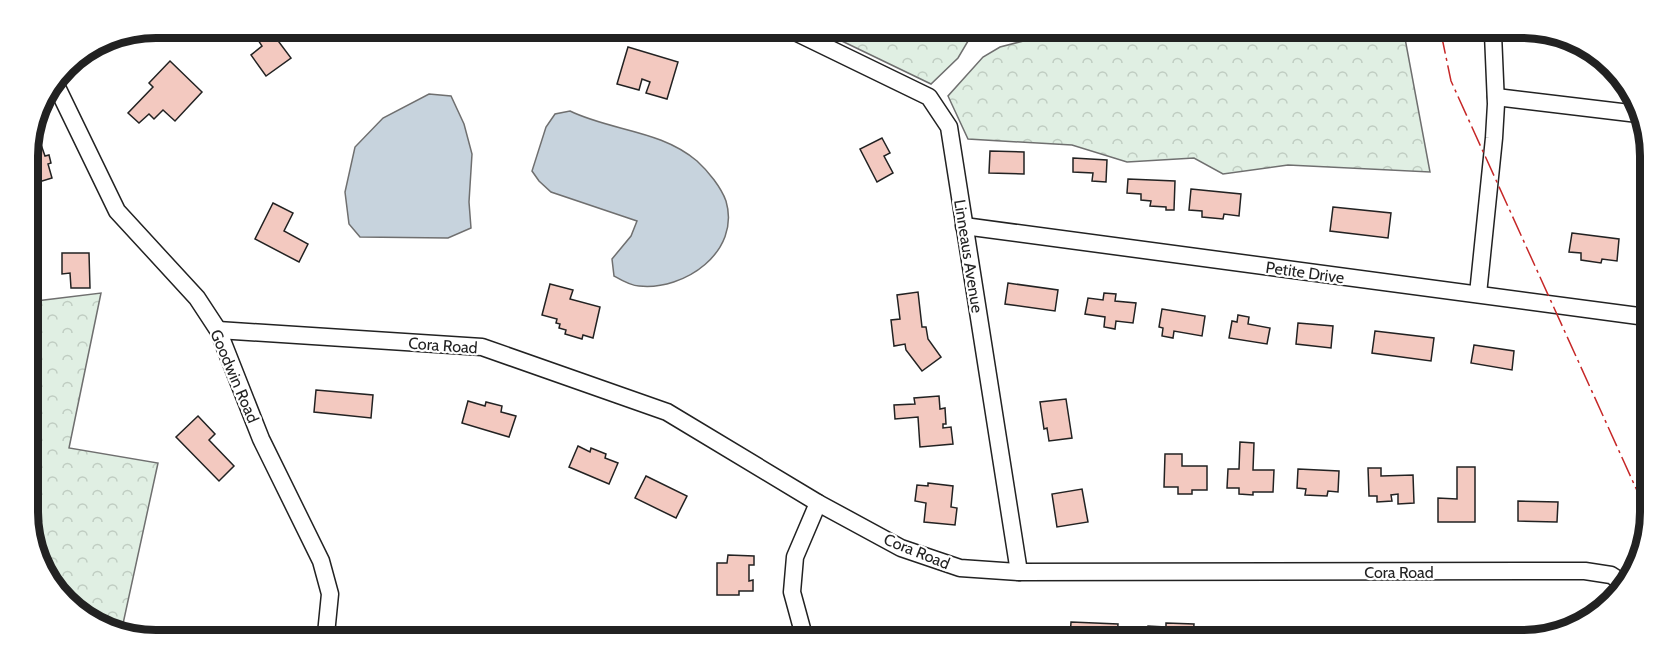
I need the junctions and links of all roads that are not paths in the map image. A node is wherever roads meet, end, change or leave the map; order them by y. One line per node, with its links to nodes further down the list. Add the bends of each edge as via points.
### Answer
1 (807, 38): 6 (street, Linneaus Avenue, via 928,97 949,127)
2 (1493, 38): 4 (street)
3 (58, 89): 9 (street, Goodwin Road, via 117,211 197,298)
4 (1496, 97): 5 (street); 7 (street)
5 (1631, 113)
6 (964, 226): 7 (street, Petite Drive); 11 (street, Linneaus Avenue)
7 (1478, 294): 8 (street, Petite Drive)
8 (1640, 316)
9 (218, 330): 10 (street, Cora Road, via 482,347 667,412); 13 (street, Goodwin Road, via 261,440 321,561 330,594)
10 (818, 503): 11 (street, Cora Road, via 921,555 960,568); 14 (street, via 795,557 792,592)
11 (1019, 572): 12 (street, Cora Road, via 1586,571)
12 (1618, 579)
13 (326, 630)
14 (802, 630)

